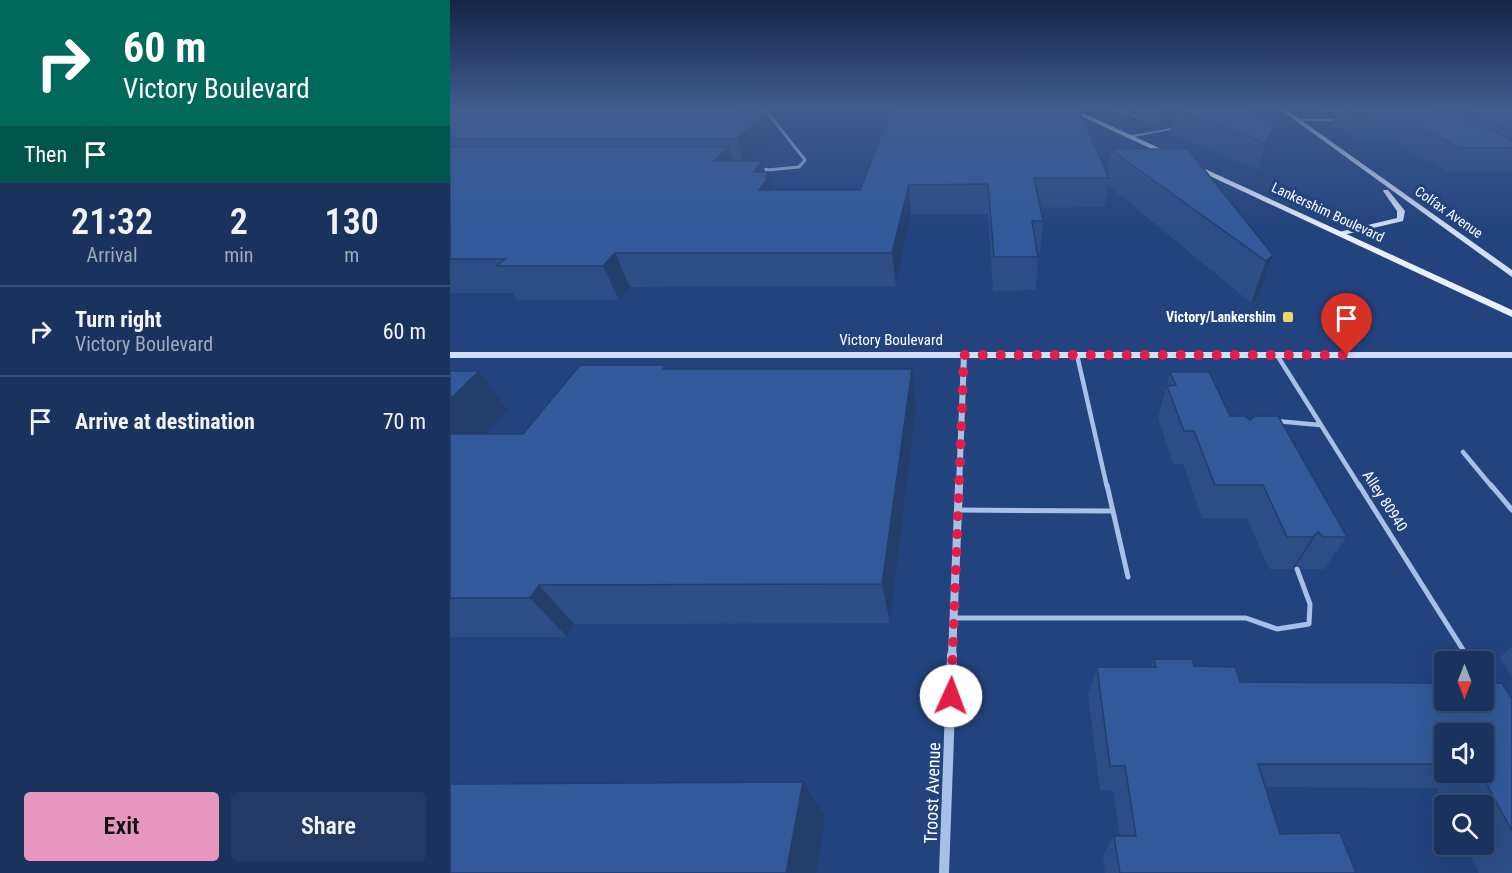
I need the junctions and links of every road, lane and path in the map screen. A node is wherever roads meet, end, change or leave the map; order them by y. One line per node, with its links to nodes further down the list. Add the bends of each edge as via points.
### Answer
1 (796, 149): 4 (street, via 805,160 799,167)
2 (1154, 149): 6 (main road, Lankershim Boulevard)
3 (1336, 149): 5 (main road, Colfax Avenue)
4 (747, 171)
5 (1369, 173): 6 (main road, Colfax Avenue, via 1397,203 1400,219); 7 (main road, Colfax Avenue)
6 (1342, 234): 8 (main road, Lankershim Boulevard)
7 (1512, 274)
8 (1512, 314)
9 (450, 355): 10 (main road, Victory Boulevard)
10 (964, 355): 11 (main road, Victory Boulevard); 17 (street, Troost Avenue)
11 (1077, 355): 12 (main road, Victory Boulevard); 19 (lane)
12 (1277, 355): 13 (main road, Victory Boulevard); 15 (lane, Alley 80940)
13 (1512, 355)
14 (1271, 420): 15 (lane)
15 (1320, 425): 23 (lane, Alley 80940)
16 (1463, 452): 18 (lane)
17 (958, 510): 19 (lane); 22 (street, Troost Avenue)
18 (1512, 510)
19 (1112, 512): 21 (lane)
20 (1297, 569): 22 (lane, via 1310,604 1309,624 1277,629 1246,618)
21 (1128, 577)
22 (954, 618): 24 (street, Troost Avenue)
23 (1464, 651)
24 (944, 873)

